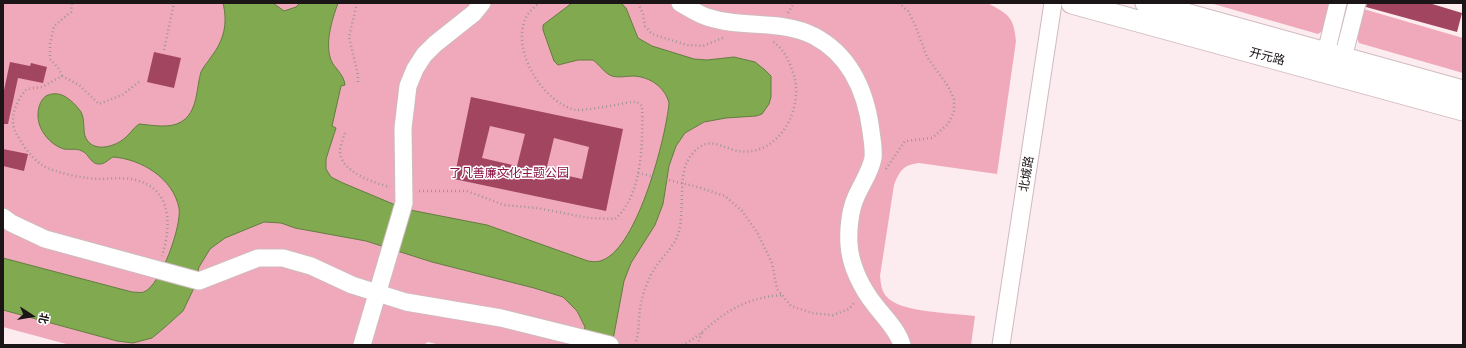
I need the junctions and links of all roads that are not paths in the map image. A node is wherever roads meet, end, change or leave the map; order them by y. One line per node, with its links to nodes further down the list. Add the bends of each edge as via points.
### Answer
1 (482, 3): 12 (street, via 474,13 435,44 424,56 410,80 403,128 405,196)
2 (680, 3): 15 (street, via 707,17 747,24 788,26 816,37 847,64 858,82 866,104 873,148 869,173 851,213 849,244 857,273 866,292 892,326)
3 (1053, 3): 16 (street, 北城路)
4 (1072, 3): 10 (main road, 开元路)
5 (1146, 3): 8 (main road, 开元路)
6 (1338, 3): 8 (street)
7 (1357, 3): 8 (street)
8 (1334, 56): 9 (main road, 开元路)
9 (1463, 91)
10 (1463, 110)
11 (3, 216): 12 (street, via 11,223 45,239 200,281 242,263 269,257 311,266)
12 (378, 294): 13 (street); 14 (street, via 411,304 501,318)
13 (362, 345)
14 (610, 345)
15 (902, 345)
16 (1001, 345)

